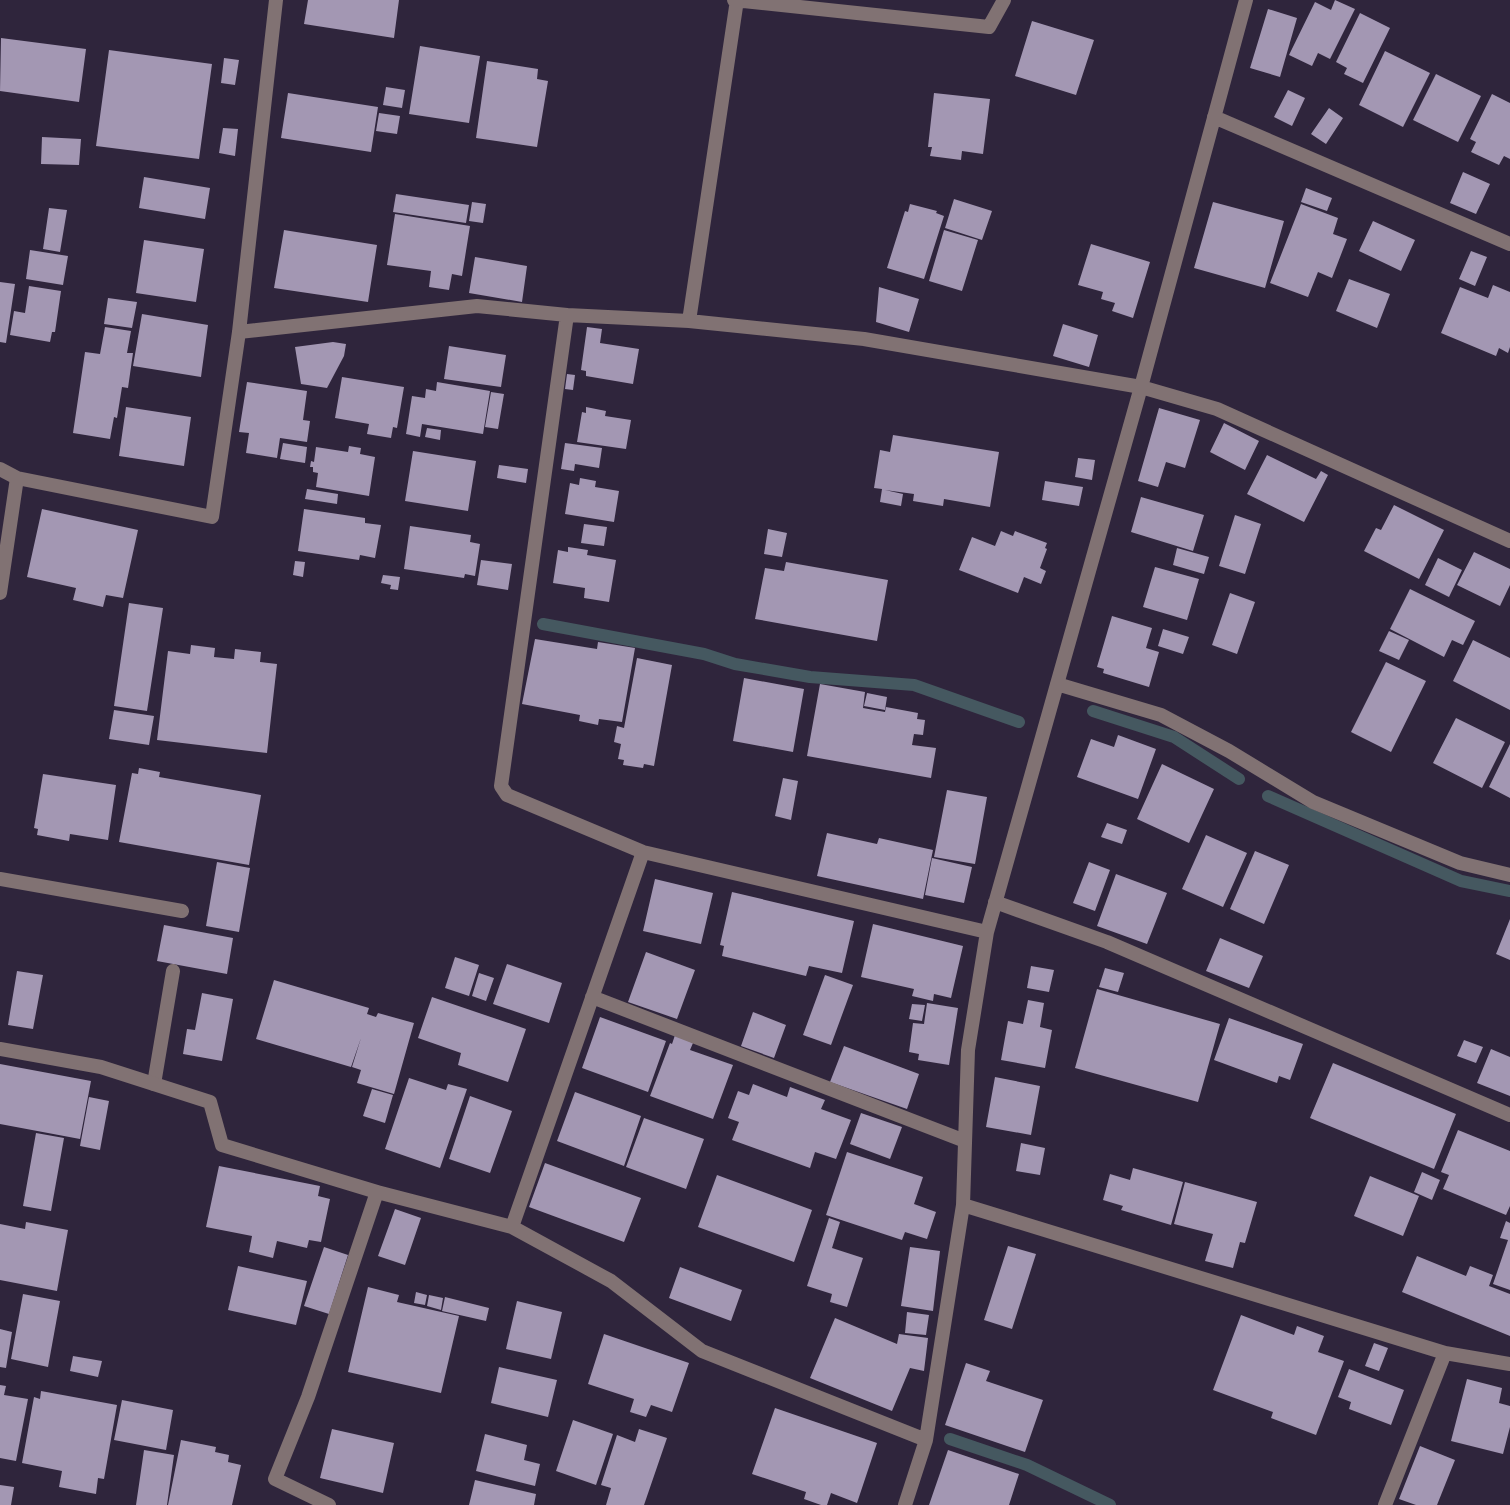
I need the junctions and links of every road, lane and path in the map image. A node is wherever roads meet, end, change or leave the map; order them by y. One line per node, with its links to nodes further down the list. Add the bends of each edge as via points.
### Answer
1 (276, 0): 9 (street)
2 (736, 0): 3 (street, via 989,27); 8 (street)
3 (1004, 0)
4 (1246, 0): 5 (street)
5 (1214, 117): 6 (street); 10 (street)
6 (1510, 244)
7 (566, 315): 8 (street); 9 (street, via 477,306); 17 (street, via 501,786 507,794)
8 (689, 321): 10 (street, via 864,339)
9 (239, 332): 12 (street, via 212,517)
10 (1141, 387): 14 (street, via 1217,409); 16 (street)
11 (0, 469): 12 (street)
12 (17, 478): 13 (street)
13 (5, 526): 15 (street)
14 (1510, 541)
15 (0, 593)
16 (1057, 684): 18 (street, via 1161,715 1313,802 1460,863); 20 (street)
17 (643, 852): 22 (street); 24 (street)
18 (1510, 875)
19 (0, 879): 21 (street)
20 (995, 902): 22 (street); 27 (street, via 1107,942)
21 (181, 911)
22 (987, 933): 28 (street, via 968,1050)
23 (173, 971): 26 (street)
24 (592, 997): 28 (street); 31 (street)
25 (0, 1049): 26 (street, via 101,1067)
26 (154, 1084): 29 (street, via 211,1102 222,1145)
27 (1510, 1115)
28 (965, 1141): 30 (street)
29 (377, 1192): 31 (street); 35 (street, via 308,1397 275,1479)
30 (963, 1205): 32 (street); 34 (street)
31 (512, 1227): 34 (street, via 611,1281 702,1351)
32 (1445, 1353): 33 (street); 37 (street)
33 (1510, 1364)
34 (926, 1440): 36 (street)
35 (329, 1505)
36 (905, 1505)
37 (1385, 1505)

